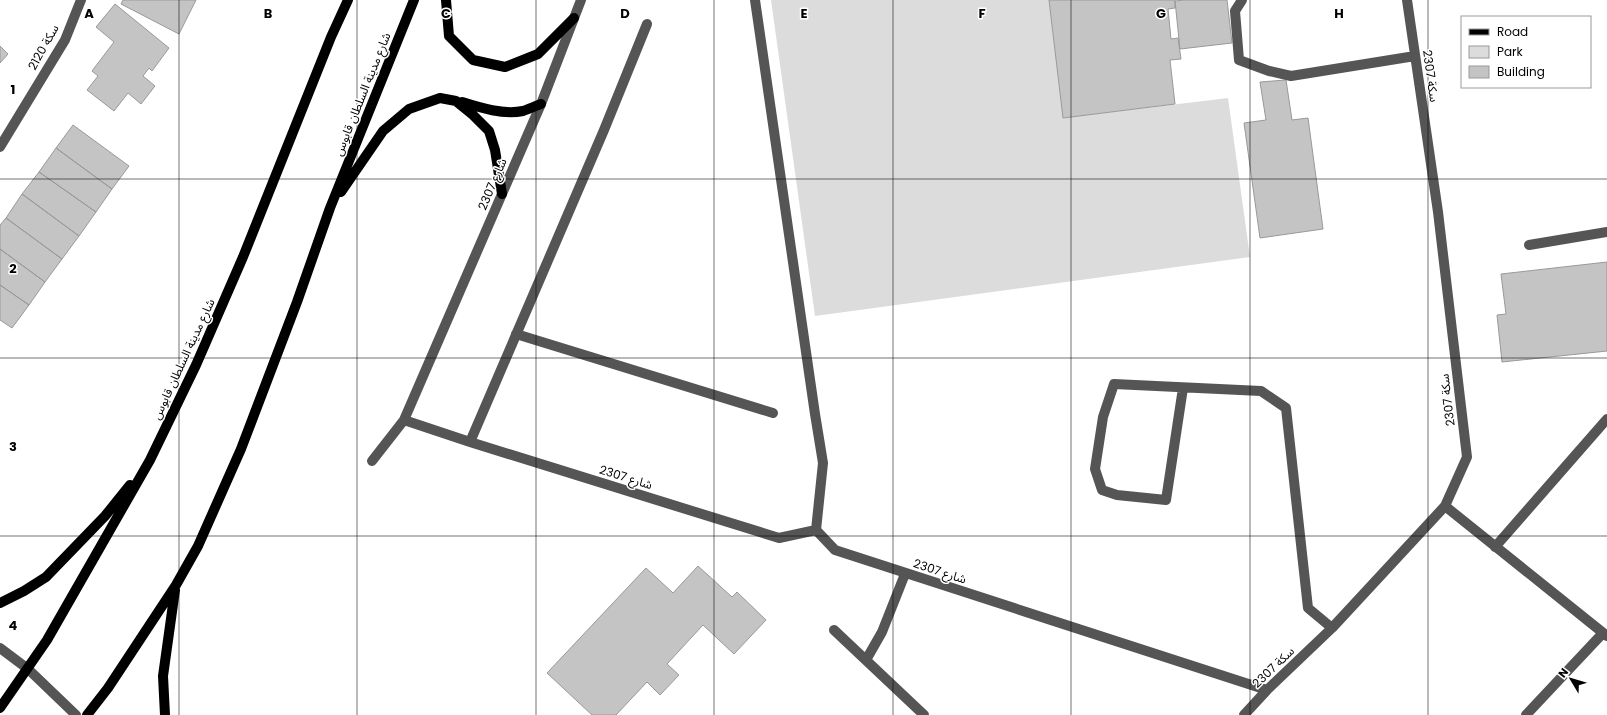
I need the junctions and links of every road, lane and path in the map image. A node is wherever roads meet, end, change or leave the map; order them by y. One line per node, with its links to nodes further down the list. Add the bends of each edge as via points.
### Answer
1 (81, 0): 14 (street, سكة 2120, via 64,40)
2 (348, 0): 25 (main road, شارع مدينة السلطان قابوس, via 243,257 196,365)
3 (414, 0): 16 (main road, شارع مدينة السلطان قابوس)
4 (446, 0): 9 (main road, via 449,36 473,60 506,67 538,54)
5 (581, 0): 9 (street, 2307 شارع)
6 (755, 0): 28 (street, via 823,463)
7 (1242, 0): 11 (street, via 1235,11 1239,60 1269,71 1291,76)
8 (1407, 0): 11 (street, سكة 2307)
9 (574, 18): 13 (street, 2307 شارع)
10 (647, 24): 19 (street)
11 (1414, 56): 27 (street, سكة 2307, via 1438,212 1467,457)
12 (456, 101): 13 (main road, via 501,111 523,111); 15 (main road, via 489,131 495,150); 16 (main road, via 440,98 409,109 383,131)
13 (541, 104): 15 (street, 2307 شارع)
14 (0, 147)
15 (502, 194): 23 (street, 2307 شارع)
16 (330, 208): 31 (main road, شارع مدينة السلطان قابوس, via 241,449 198,546)
17 (1607, 232): 18 (street)
18 (1529, 245)
19 (516, 334): 21 (street); 24 (street)
20 (1183, 388): 20 (street, via 1166,500 1117,495 1102,490 1095,469 1103,417 1114,384); 33 (street, via 1261,391 1286,408 1308,608)
21 (773, 413)
22 (1607, 419): 29 (street)
23 (404, 420): 24 (street, 2307 شارع); 26 (street)
24 (470, 442): 28 (street, 2307 شارع, via 779,538)
25 (150, 460): 32 (main road, via 105,516 46,577); 38 (main road, شارع مدينة السلطان قابوس)
26 (372, 461)
27 (1445, 506): 29 (street); 33 (street, سكة 2307)
28 (816, 530): 30 (street, 2307 شارع, via 835,550)
29 (1495, 547): 35 (street)
30 (905, 574): 37 (street, via 882,632); 39 (street, 2307 شارع)
31 (176, 585): 42 (main road, شارع مدينة السلطان قابوس); 43 (main road, via 163,676)
32 (0, 603)
33 (1332, 628): 39 (street, سكة 2307)
34 (834, 630): 37 (street)
35 (1605, 635): 46 (street)
36 (0, 648): 38 (street)
37 (866, 660): 44 (street)
38 (28, 669): 40 (main road, شارع مدينة السلطان قابوس); 41 (street)
39 (1267, 690): 45 (street, سكة 2307)
40 (0, 708)
41 (76, 715)
42 (88, 715)
43 (165, 715)
44 (924, 715)
45 (1244, 715)
46 (1526, 715)

